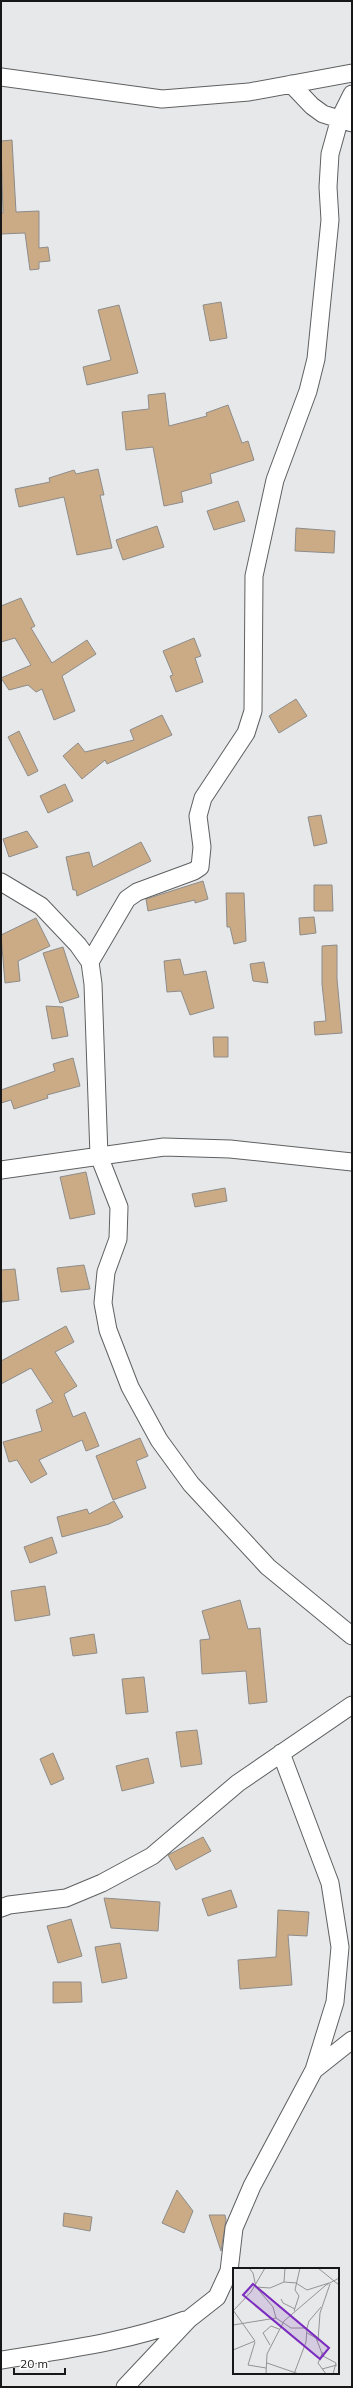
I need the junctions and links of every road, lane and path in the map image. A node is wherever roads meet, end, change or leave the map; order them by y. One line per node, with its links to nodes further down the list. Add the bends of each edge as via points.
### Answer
1 (352, 73): 3 (street)
2 (1, 77): 3 (street, via 162,99 249,92)
3 (291, 84): 5 (street, via 323,114)
4 (352, 94): 5 (street)
5 (346, 120): 7 (street, via 330,154 330,220 316,359 308,391 275,480 254,576 253,710 246,733 203,798 198,816 202,847 200,867 137,892 127,899)
6 (1, 882): 7 (street, via 40,906 78,944)
7 (90, 962): 8 (street, via 93,984)
8 (98, 1156): 9 (street, via 164,1147 230,1150); 10 (street); 11 (street, via 119,1207 118,1239 106,1272 103,1303 108,1330 130,1387 159,1440 191,1484 268,1567)
9 (352, 1162)
10 (1, 1170)
11 (352, 1636)
12 (352, 1704): 13 (street)
13 (281, 1753): 14 (street, via 238,1782 152,1856 102,1883 66,1898); 16 (street, via 330,1883 340,1947 335,2002)
14 (1, 1908)
15 (352, 2040): 16 (street)
16 (314, 2070): 17 (street, via 252,2186 234,2228 229,2271 217,2297)
17 (189, 2319): 18 (street, via 160,2329); 19 (street)
18 (1, 2360)
19 (125, 2387)

